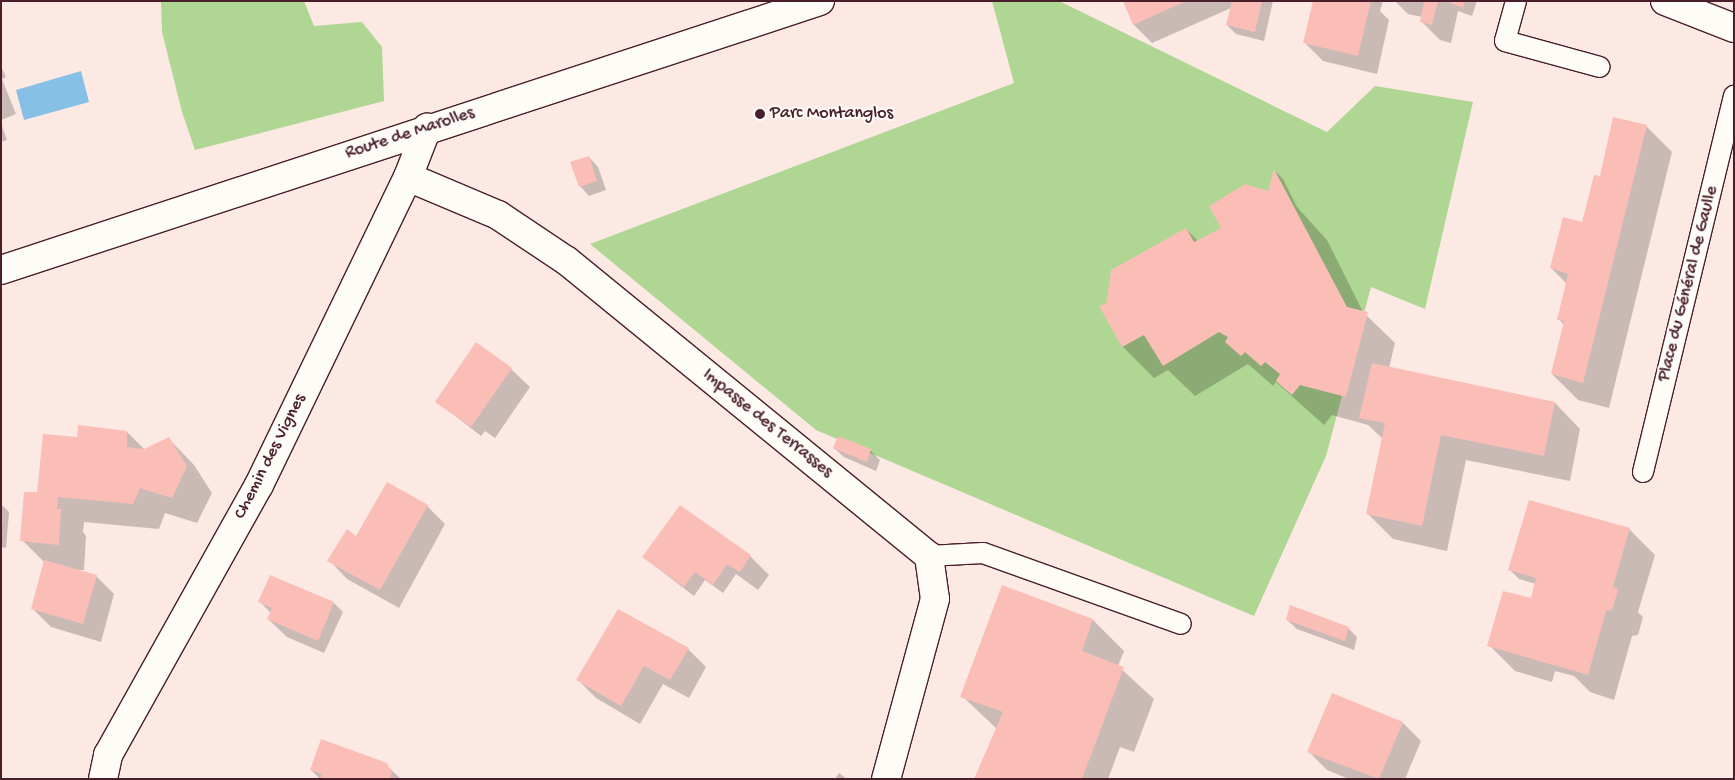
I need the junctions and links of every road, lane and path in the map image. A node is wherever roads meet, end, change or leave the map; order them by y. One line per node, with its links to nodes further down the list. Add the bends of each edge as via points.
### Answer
1 (820, 1): 7 (street, Route de Marolles)
2 (1516, 1): 5 (lane, via 1505,41)
3 (1665, 1): 4 (street)
4 (1734, 28)
5 (1600, 67)
6 (1734, 96): 10 (lane, Place du Général de Gaulle)
7 (427, 128): 8 (street, Chemin des Vignes); 9 (street, Route de Marolles)
8 (408, 177): 11 (street, Impasse des Terrasses, via 498,215 566,261); 13 (street, Chemin des Vignes, via 259,485 108,755)
9 (1, 270)
10 (1643, 472)
11 (929, 556): 12 (lane, via 983,553); 14 (street, via 935,599)
12 (1181, 624)
13 (103, 779)
14 (886, 779)

